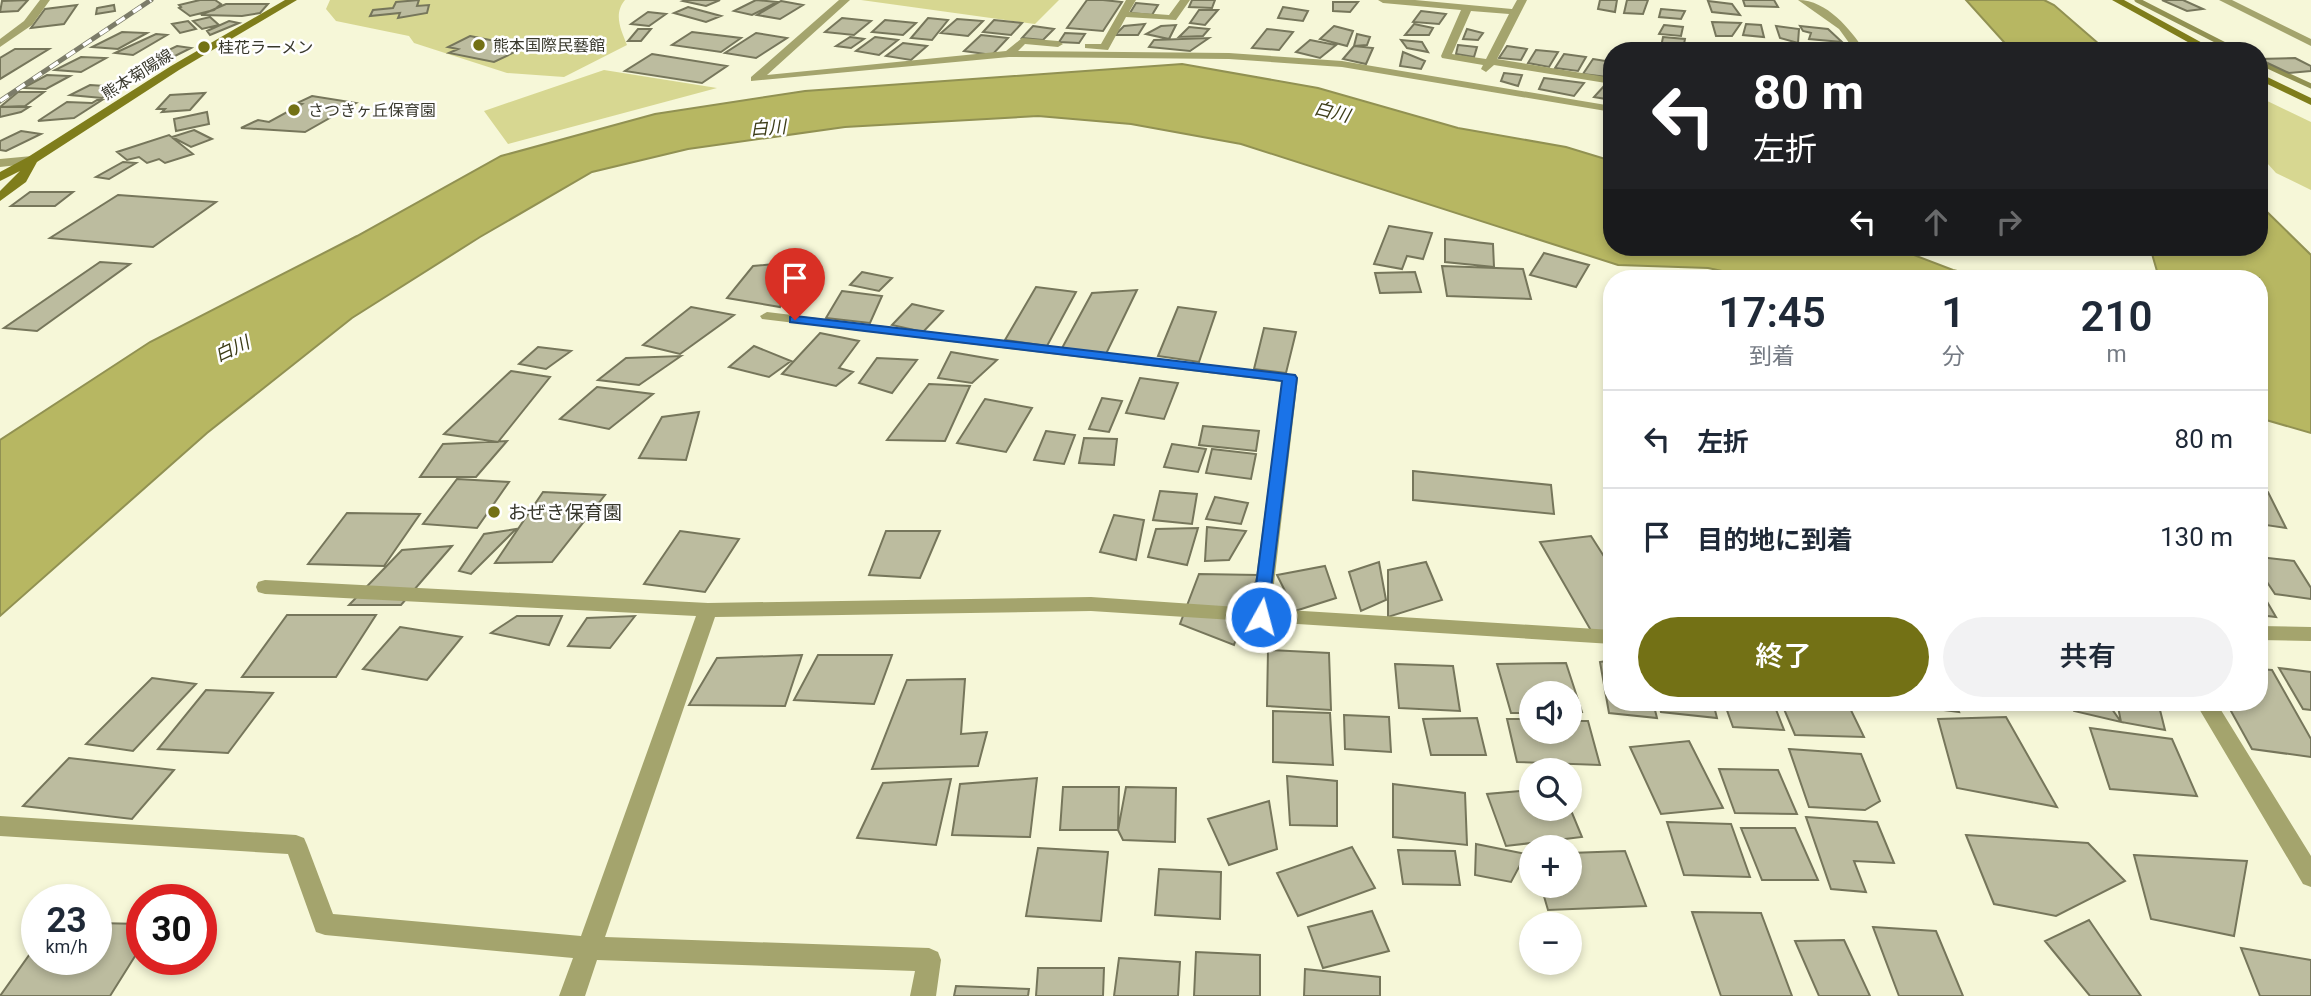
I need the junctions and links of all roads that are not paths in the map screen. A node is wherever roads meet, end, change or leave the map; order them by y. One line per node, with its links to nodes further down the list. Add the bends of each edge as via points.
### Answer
1 (45, 0): 17 (street, via 28,23)
2 (292, 0): 25 (main road, 熊本菊陽線)
3 (845, 0): 18 (street, via 755,79)
4 (1131, 0): 13 (street)
5 (1185, 0): 13 (street, via 1172,18)
6 (1383, 0): 11 (street)
7 (1522, 0): 12 (street)
8 (1803, 0): 14 (street, via 1843,27)
9 (2116, 0): 15 (main road)
10 (2224, 0): 16 (street)
11 (1467, 8): 12 (street); 19 (street, via 1446,56)
12 (1515, 12): 19 (street)
13 (1124, 14): 18 (street, via 1104,48 1022,41)
14 (1854, 42)
15 (2195, 42)
16 (2311, 43)
17 (0, 44)
18 (1009, 54): 22 (street, via 1228,55 1342,64)
19 (1490, 62): 20 (street); 22 (street)
20 (1603, 80)
21 (2268, 80): 23 (main road)
22 (1478, 86): 24 (street)
23 (2311, 102)
24 (1603, 107)
25 (32, 160): 26 (street); 27 (main road, 熊本菊陽線); 28 (main road, via 23,179)
26 (0, 163)
27 (0, 177)
28 (0, 197)
29 (767, 316): 32 (street, via 1290,378)
30 (265, 587): 31 (street)
31 (708, 610): 32 (street, via 1091,604); 39 (street)
32 (1261, 617): 35 (street)
33 (2268, 633): 34 (street)
34 (2311, 634)
35 (1603, 636)
36 (2210, 711): 38 (street)
37 (0, 827): 39 (street, via 296,845 325,924)
38 (2311, 877)
39 (589, 948): 40 (street); 41 (street, via 929,960)
40 (572, 996)
41 (923, 996)

